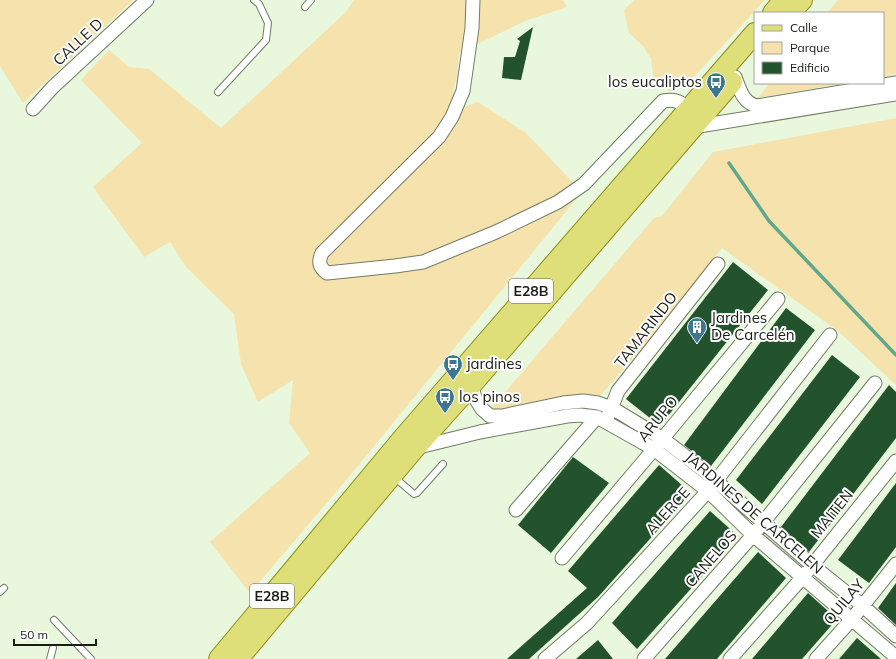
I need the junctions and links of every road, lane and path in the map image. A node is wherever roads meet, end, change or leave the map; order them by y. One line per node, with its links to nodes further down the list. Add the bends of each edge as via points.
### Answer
1 (147, 0): 16 (street, CALLE D)
2 (254, 0): 14 (lane, via 268,24 266,40)
3 (311, 0): 7 (lane)
4 (473, 0): 17 (street, via 472,28 463,91 452,117 439,137 322,252 319,264 327,273 423,262 496,232 558,202 584,184 663,101 678,101)
5 (784, 0): 8 (main road)
6 (802, 0): 9 (main road)
7 (305, 7)
8 (774, 12)
9 (791, 12)
10 (754, 34): 17 (main road, E28B)
11 (754, 55): 12 (main road, E28B)
12 (735, 77): 13 (street, via 745,100 757,106); 17 (main road, E28B)
13 (896, 83)
14 (218, 92)
15 (896, 94): 17 (street)
16 (33, 109)
17 (691, 118): 21 (main road, E28B); 45 (main road, E28B, via 404,437)
18 (718, 264): 23 (street, TAMARINDO, via 618,391)
19 (778, 299): 25 (street, ARUPO)
20 (830, 335): 31 (street, ALERCE)
21 (473, 383): 23 (street, JARDINES DE CARCELEN, via 475,398 490,416 583,401); 26 (main road, E28B)
22 (875, 383): 34 (street, CANELOS)
23 (612, 408): 24 (street, TAMARINDO); 25 (street, JARDINES DE CARCELEN)
24 (601, 419): 26 (street, JARDINES DE CARCELEN, via 580,415 567,416 480,432); 27 (street, JARDINES DE CARCELEN); 33 (street, TAMARINDO)
25 (663, 439): 27 (street, ARUPO); 31 (street, JARDINES DE CARCELEN)
26 (414, 449): 30 (main road, E28B)
27 (654, 449): 32 (street, JARDINES DE CARCELEN); 36 (street, ARUPO)
28 (896, 460): 38 (street, MAITEN)
29 (443, 464): 30 (lane, via 414,494)
30 (392, 475): 45 (main road, E28B)
31 (716, 481): 32 (street, ALERCE); 34 (street, JARDINES DE CARCELEN)
32 (708, 491): 35 (street, JARDINES DE CARCELEN); 50 (street, ALERCE, via 587,623)
33 (516, 510)
34 (764, 522): 35 (street, CANELOS); 38 (street, JARDINES DE CARCELEN)
35 (753, 535): 39 (street, JARDINES DE CARCELEN); 51 (street, CANELOS)
36 (562, 558)
37 (896, 564): 40 (street, QUILAY)
38 (812, 565): 39 (street, MAITEN); 40 (street, JARDINES DE CARCELEN)
39 (802, 578): 41 (street, JARDINES DE CARCELEN); 52 (street, MAITEN)
40 (863, 606): 41 (street, QUILAY); 43 (street, JARDINES DE CARCELEN)
41 (852, 619): 46 (street, JARDINES DE CARCELEN); 53 (street, QUILAY)
42 (54, 620): 48 (lane)
43 (896, 636)
44 (53, 648): 47 (lane)
45 (240, 654): 49 (main road, E28B)
46 (896, 657)
47 (50, 659)
48 (91, 659)
49 (219, 659)
50 (545, 659)
51 (644, 659)
52 (730, 659)
53 (816, 659)

